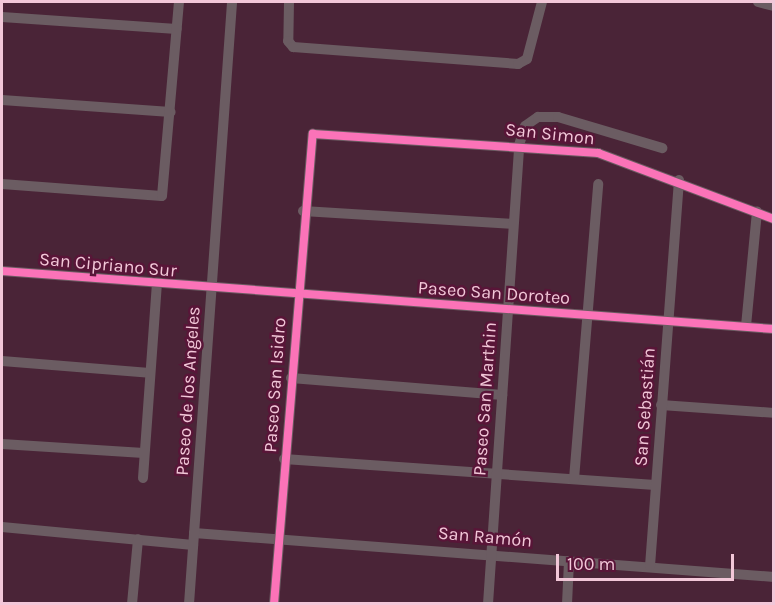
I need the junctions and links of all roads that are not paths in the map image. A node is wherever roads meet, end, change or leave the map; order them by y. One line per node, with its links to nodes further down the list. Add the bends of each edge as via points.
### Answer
1 (179, 2): 8 (street)
2 (232, 2): 23 (street, Paseo de los Angeles)
3 (289, 2): 4 (street, via 290,44 518,64 527,59)
4 (542, 2)
5 (758, 2): 6 (street)
6 (774, 6)
7 (2, 17): 8 (street)
8 (177, 29): 10 (street)
9 (2, 100): 10 (street)
10 (171, 112): 15 (street, via 164,192 152,199)
11 (312, 134): 12 (street, San Simon); 17 (street, Paseo San Isidro)
12 (519, 145): 13 (street, Paseo San Marthin, via 531,120 547,116); 14 (street, San Simon, via 598,153); 20 (street, Paseo San Marthin)
13 (662, 148)
14 (679, 180): 18 (street, San Simon); 27 (street, San Sebastián)
15 (2, 184)
16 (598, 184): 26 (street)
17 (303, 211): 20 (street); 24 (street, Paseo San Isidro)
18 (757, 212): 19 (street, San Simon); 28 (street)
19 (774, 219)
20 (513, 224): 25 (street, Paseo San Marthin)
21 (2, 271): 22 (street, San Cipriano Sur)
22 (157, 285): 23 (street, San Cipriano Sur); 31 (street)
23 (213, 289): 24 (street, Paseo San Doroteo); 44 (street, Paseo de los Angeles)
24 (297, 294): 25 (street, Paseo San Doroteo); 32 (street, Paseo San Isidro)
25 (508, 309): 26 (street, Paseo San Doroteo); 33 (street, Paseo San Marthin)
26 (588, 315): 27 (street, Paseo San Doroteo); 41 (street)
27 (668, 321): 28 (street, Paseo San Doroteo); 34 (street, San Sebastián)
28 (746, 326): 29 (street, Paseo San Doroteo)
29 (774, 329)
30 (2, 361): 31 (street)
31 (150, 373): 37 (street)
32 (291, 378): 33 (street); 38 (street, Paseo San Isidro)
33 (502, 395): 39 (street, Paseo San Marthin)
34 (661, 405): 35 (street); 42 (street, San Sebastián)
35 (774, 413)
36 (2, 444): 37 (street)
37 (144, 453): 40 (street)
38 (284, 459): 39 (street); 45 (street, Paseo San Isidro)
39 (497, 474): 41 (street); 48 (street, Paseo San Marthin)
40 (143, 478)
41 (574, 479): 42 (street)
42 (655, 485): 50 (street, San Sebastián)
43 (2, 527): 46 (street)
44 (194, 533): 45 (street, San Ramón); 47 (street, Paseo de los Angeles)
45 (278, 538): 48 (street, San Ramón); 54 (street, Paseo San Isidro)
46 (138, 539): 47 (street); 52 (street)
47 (193, 545): 53 (street, Paseo de los Angeles)
48 (491, 554): 49 (street, San Ramón); 55 (street, Paseo San Marthin)
49 (569, 561): 50 (street, San Ramón); 56 (street)
50 (650, 566): 51 (street, San Ramón)
51 (774, 577)
52 (132, 603)
53 (189, 603)
54 (274, 603)
55 (488, 603)
56 (567, 603)

